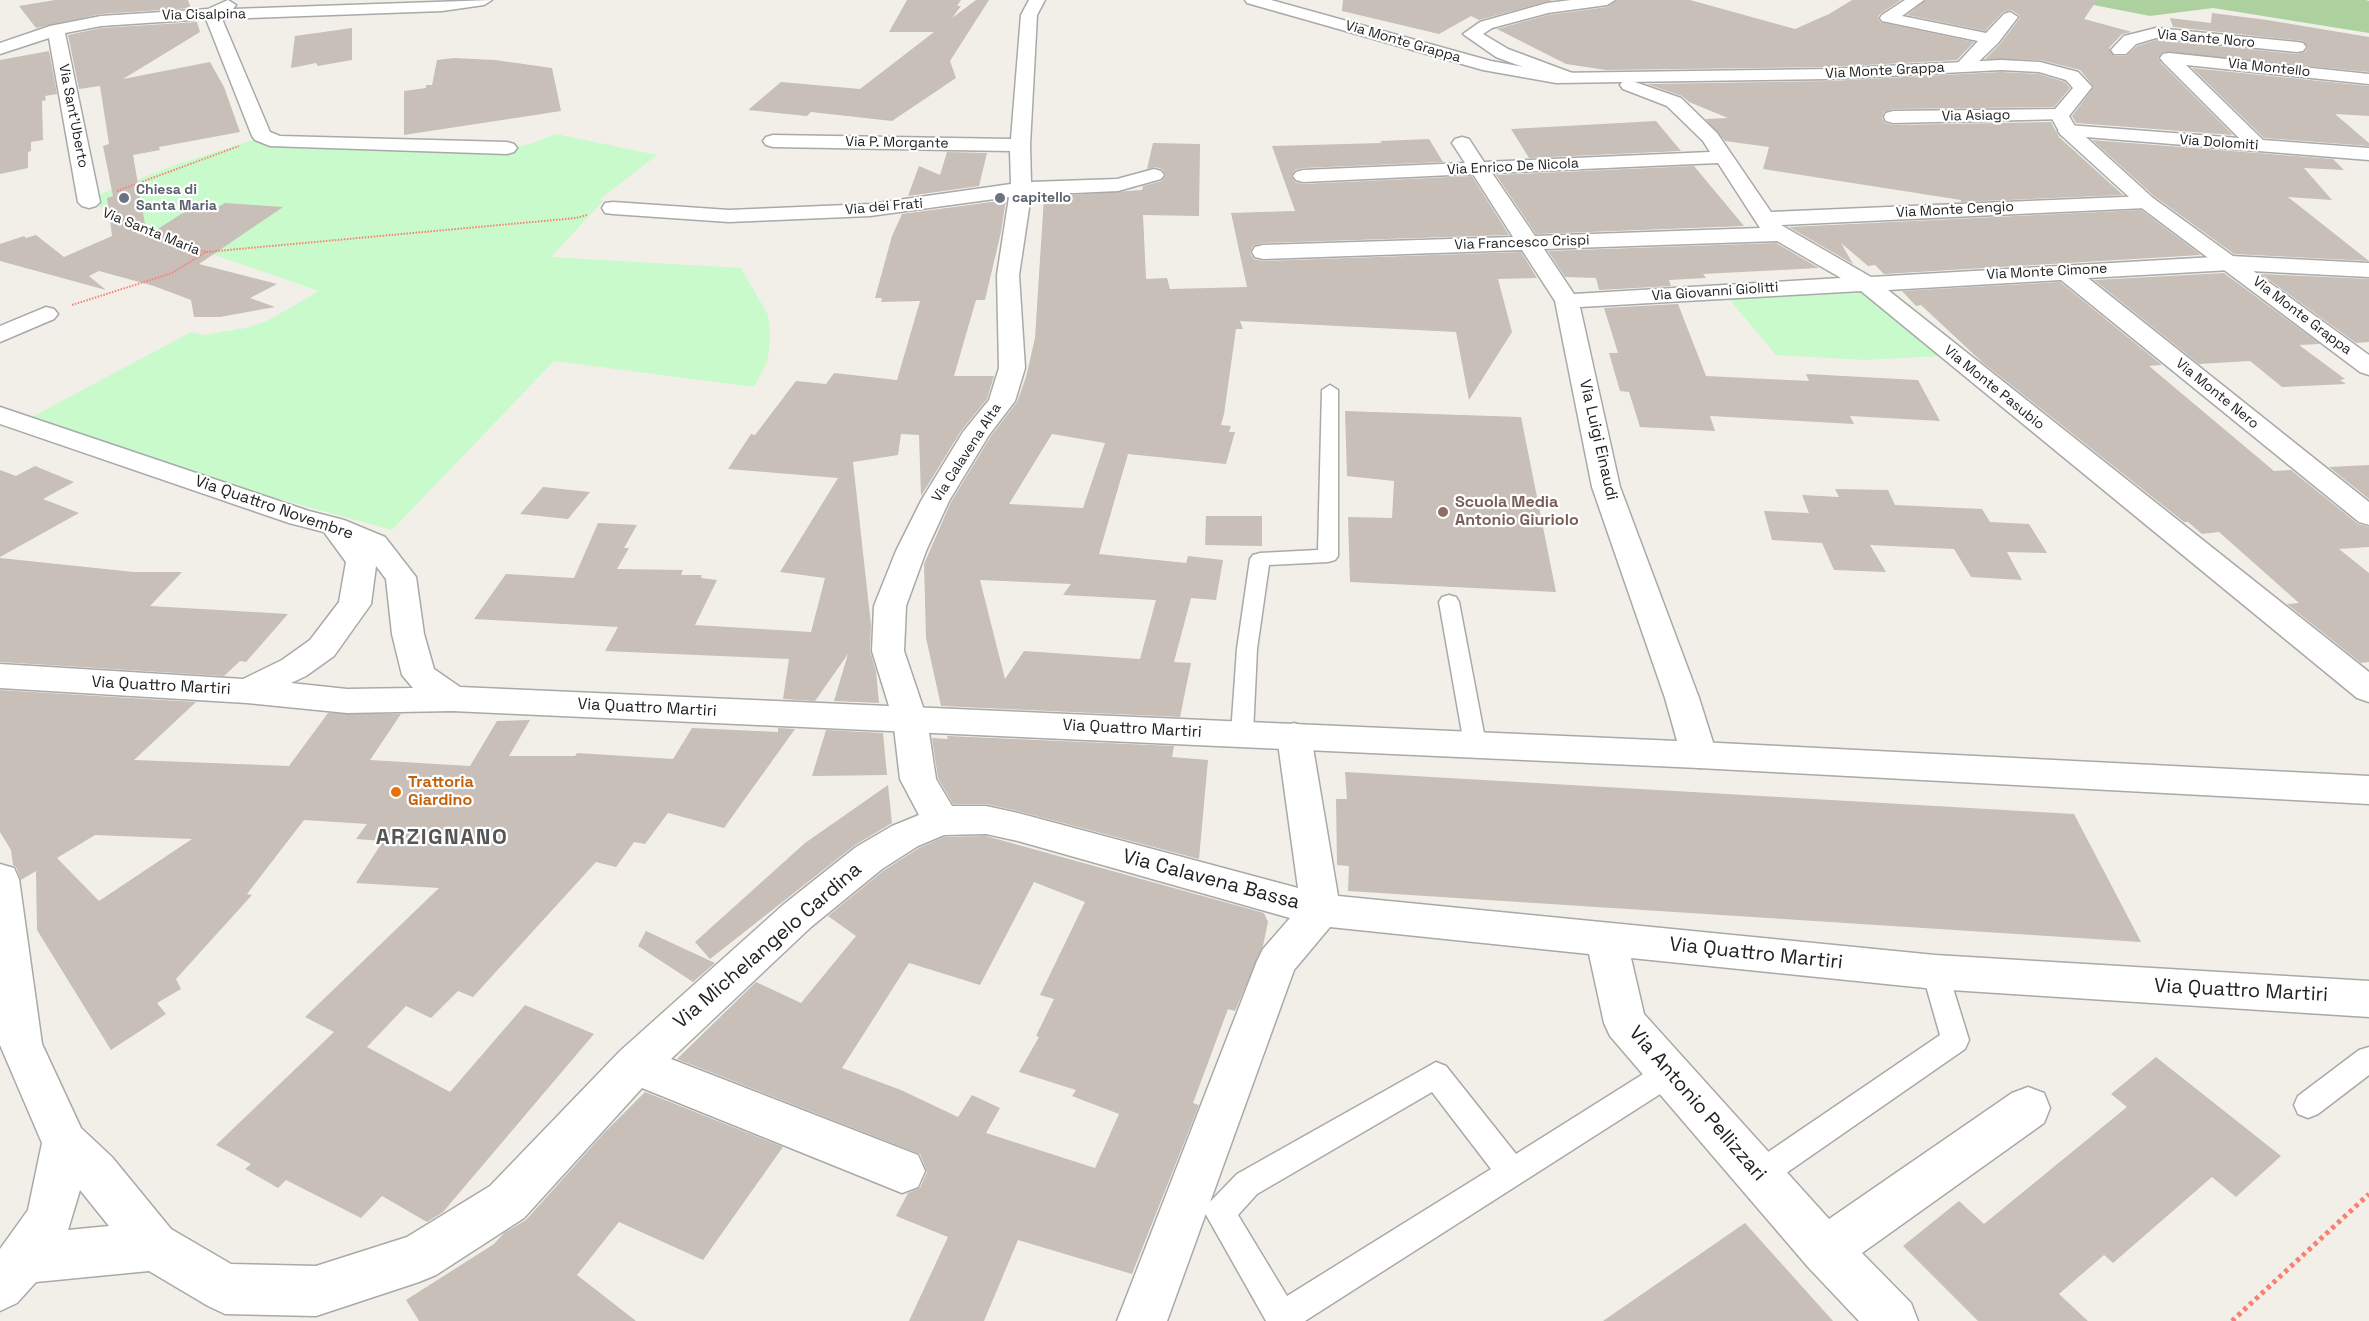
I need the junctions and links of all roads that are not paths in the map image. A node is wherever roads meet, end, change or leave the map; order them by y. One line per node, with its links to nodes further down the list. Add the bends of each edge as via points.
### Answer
1 (243, 0): 7 (street)
2 (484, 0): 7 (street, Via Cisalpina, via 442,6)
3 (1037, 0): 23 (street, Via Calavena Alta, via 1029,15)
4 (1253, 0): 16 (street, Via Monte Grappa, via 1489,66)
5 (1607, 0): 16 (street, via 1547,8 1486,25 1471,34 1502,54)
6 (1916, 0): 10 (street, via 1888,18)
7 (212, 15): 9 (street, Via Cisalpina, via 101,21); 25 (street, via 262,136 278,142)
8 (2010, 17): 10 (street)
9 (56, 30): 12 (street, Via Cisalpina); 32 (street, Via Sant'Uberto)
10 (1992, 39): 15 (street)
11 (2297, 47): 13 (street, Via Sante Noro, via 2156,33 2130,40)
12 (0, 49)
13 (2120, 50): 14 (street, Via Montello)
14 (2169, 58): 17 (street, Via Montello); 24 (street)
15 (1964, 66): 16 (street, Via Monte Grappa, via 1830,74); 20 (street, Via Monte Grappa, via 2040,67 2072,76 2083,87)
16 (1569, 78)
17 (2369, 78)
18 (1629, 85): 27 (street, Via Monte Pasubio, via 1674,102 1710,137)
19 (1893, 117): 20 (street, Via Asiago)
20 (2064, 123): 24 (street, Via Dolomiti); 33 (street, Via Monte Grappa)
21 (773, 141): 23 (street, Via P. Morgante)
22 (1462, 143): 28 (street, Via Luigi Einaudi)
23 (1020, 146): 31 (street, Via Calavena Alta)
24 (2257, 146): 26 (street, Via Dolomiti)
25 (507, 148)
26 (2369, 153)
27 (1723, 157): 28 (street, Via Enrico De Nicola); 35 (street, Via Monte Pasubio)
28 (1479, 168): 30 (street, Via Enrico De Nicola); 36 (street, Via Luigi Einaudi)
29 (1154, 175): 31 (street, Via dei Frati, via 1118,185)
30 (1303, 176)
31 (1021, 189): 34 (street, Via dei Frati, via 870,210 729,216); 55 (street, Via Calavena Alta, via 1008,274 1012,368 1002,401 977,432 935,501 910,551 890,606 888,651)
32 (89, 202)
33 (2146, 202): 35 (street, Via Monte Cengio); 38 (street, Via Monte Grappa)
34 (613, 208)
35 (1773, 226): 36 (street, Via Francesco Crispi); 41 (street, Via Monte Pasubio)
36 (1528, 243): 37 (street, Via Francesco Crispi); 42 (street, Via Luigi Einaudi)
37 (1263, 252)
38 (2231, 263): 39 (street, Via Monte Cimone); 40 (street, Via Monte Cimone); 45 (street, Via Monte Grappa)
39 (2369, 270)
40 (2065, 271): 41 (street, Via Monte Cimone); 48 (street, Via Monte Nero)
41 (1864, 282): 42 (street, Via Giovanni Giolitti); 52 (street, Via Monte Pasubio)
42 (1567, 301): 59 (street, Via Luigi Einaudi, via 1606,487)
43 (46, 314): 44 (street)
44 (0, 335)
45 (2365, 361)
46 (1330, 390): 56 (lane, via 1328,556 1260,559 1247,649)
47 (0, 415): 49 (street, Via Quattro Novembre)
48 (2369, 516)
49 (334, 526): 53 (street, via 361,562 355,604 322,648 294,668); 54 (street, Via Quattro Novembre, via 374,544 401,577 408,634 419,675)
50 (1449, 602): 58 (lane)
51 (0, 676): 53 (street, Via Quattro Martiri)
52 (2369, 690)
53 (247, 691): 54 (street, Via Quattro Martiri, via 347,701)
54 (452, 699): 55 (street, Via Quattro Martiri)
55 (910, 719): 56 (street, Via Quattro Martiri); 61 (street, via 918,779)
56 (1242, 734): 57 (street, Via Quattro Martiri)
57 (1294, 736): 58 (street, Via Quattro Martiri); 63 (street)
58 (1475, 744): 59 (street, Via Quattro Martiri)
59 (1699, 755): 60 (street, Via Quattro Martiri)
60 (2369, 790)
61 (941, 821): 63 (street, Via Calavena Bassa, via 986,820 1018,827); 69 (street, Via Michelangelo Cardina, via 905,836 869,858 797,916)
62 (0, 879): 67 (street, Via Michelangelo Cardina)
63 (1321, 910): 64 (street, Via Quattro Martiri); 80 (street, Via Calavena Bassa, via 1277,960)
64 (1605, 939): 65 (street, Via Quattro Martiri); 70 (street, Via Antonio Pellizzari, via 1625,1023)
65 (1935, 972): 66 (street, Via Quattro Martiri); 76 (lane, via 1955,1040)
66 (2369, 999)
67 (10, 1051): 73 (street, Via Michelangelo Cardina)
68 (2369, 1059): 71 (lane)
69 (635, 1065): 74 (street); 77 (street, Via Michelangelo Cardina, via 507,1202 419,1258 316,1291 225,1289)
70 (1669, 1073): 75 (lane); 76 (street, Via Antonio Pellizzari)
71 (2308, 1105)
72 (2028, 1108): 78 (street)
73 (65, 1143): 77 (street, Via Michelangelo Cardina, via 96,1173); 79 (street, via 48,1220)
74 (902, 1171)
75 (1512, 1173): 75 (lane, via 1282,1317 1220,1213 1246,1185 1436,1075)
76 (1759, 1175): 78 (street, Via Antonio Pellizzari)
77 (154, 1246): 79 (street)
78 (1824, 1250): 81 (street, Via Antonio Pellizzari)
79 (8, 1264)
80 (1142, 1321)
81 (1893, 1321)

